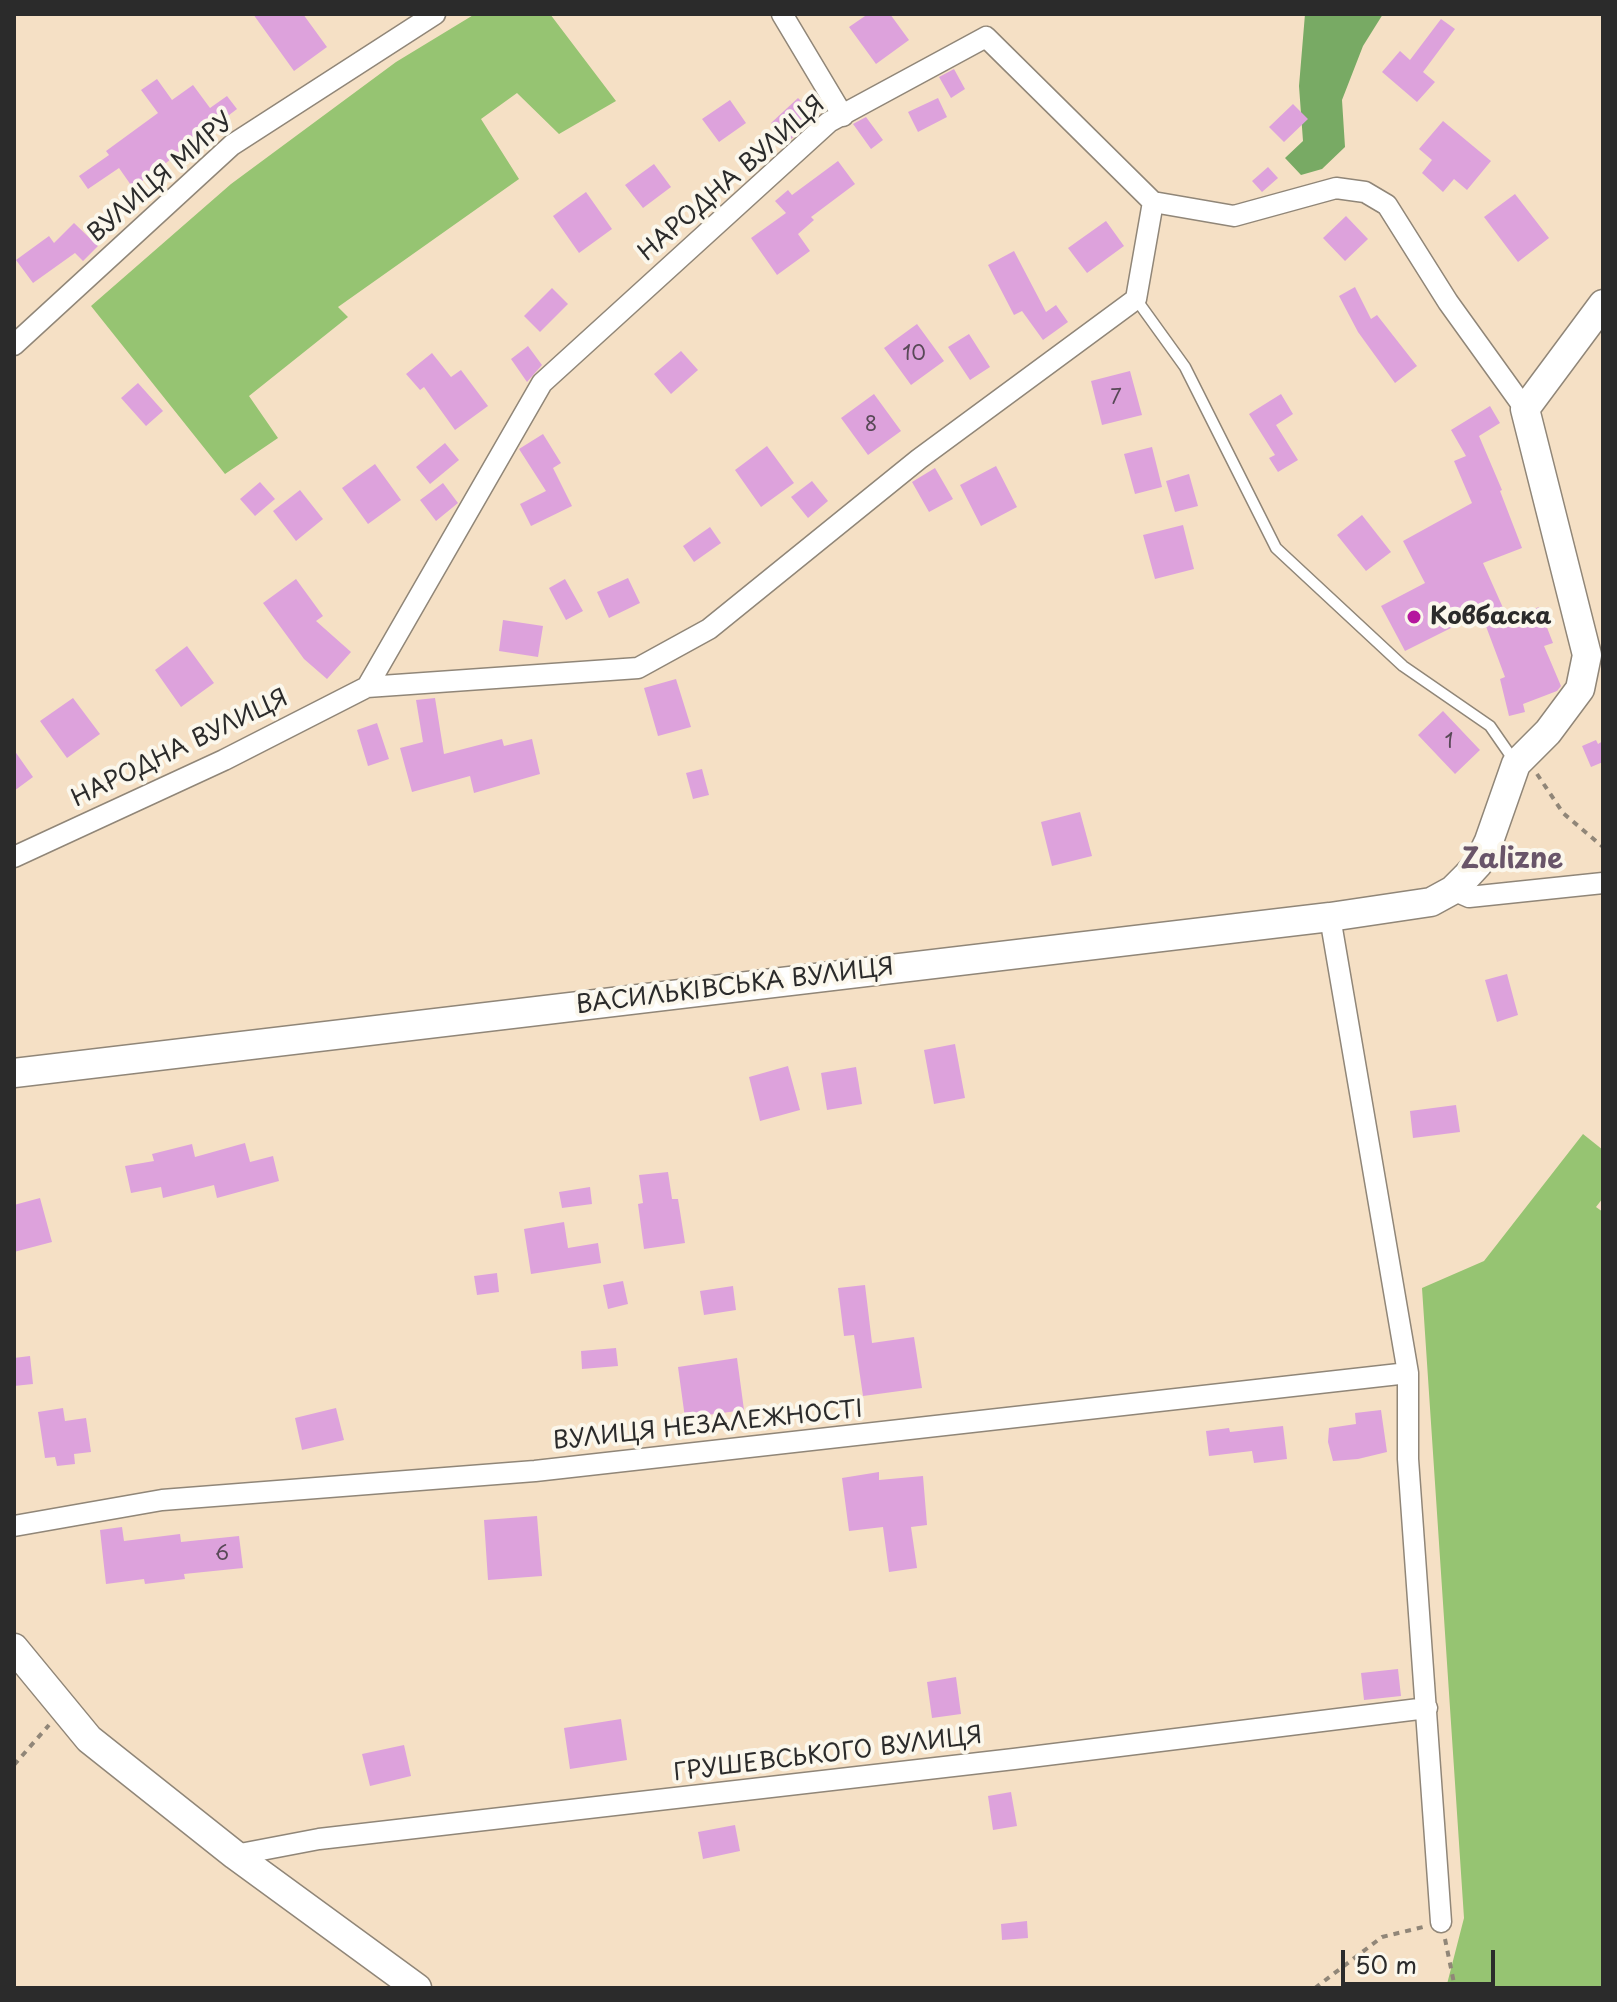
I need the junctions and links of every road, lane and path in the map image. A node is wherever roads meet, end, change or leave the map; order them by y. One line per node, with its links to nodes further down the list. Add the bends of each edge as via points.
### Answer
1 (435, 14): 7 (street, ВУЛИЦЯ МИРУ, via 232,145)
2 (782, 14): 3 (street)
3 (843, 116): 4 (street, НАРОДНА ВУЛИЦЯ, via 986,37); 9 (street, НАРОДНА ВУЛИЦЯ, via 829,122 542,383)
4 (1153, 202): 5 (street); 8 (street, via 1234,216 1336,188 1365,192 1387,205)
5 (1136, 299): 9 (street, НАРОДНА ВУЛИЦЯ, via 919,459 709,629 638,668); 10 (lane, via 1185,367 1276,548 1403,666 1490,726)
6 (1603, 304): 8 (street)
7 (14, 345)
8 (1525, 409): 10 (street, via 1587,655 1580,689)
9 (367, 687): 12 (street, НАРОДНА ВУЛИЦЯ)
10 (1521, 759): 11 (path, via 1563,813); 14 (street, via 1478,864)
11 (1603, 847)
12 (14, 857)
13 (1603, 883): 14 (street, via 1469,897)
14 (1453, 890): 15 (street, ВАСИЛЬКІВСЬКА ВУЛИЦЯ, via 1431,902)
15 (1330, 917): 16 (street, ВАСИЛЬКІВСЬКА ВУЛИЦЯ); 17 (street)
16 (14, 1073)
17 (1408, 1373): 18 (street, ВУЛИЦЯ НЕЗАЛЕЖНОСТІ, via 535,1471 162,1500); 21 (street, via 1408,1459)
18 (14, 1526)
19 (14, 1648): 20 (street)
20 (64, 1708): 22 (path); 23 (street, via 89,1739)
21 (1427, 1708): 23 (street, ГРУШЕВСЬКОГО ВУЛИЦЯ, via 319,1839); 24 (street)
22 (14, 1765)
23 (235, 1855): 25 (street)
24 (1441, 1922): 26 (path, via 1382,1937); 27 (path)
25 (417, 1988)
26 (1315, 1988)
27 (1455, 1988)

